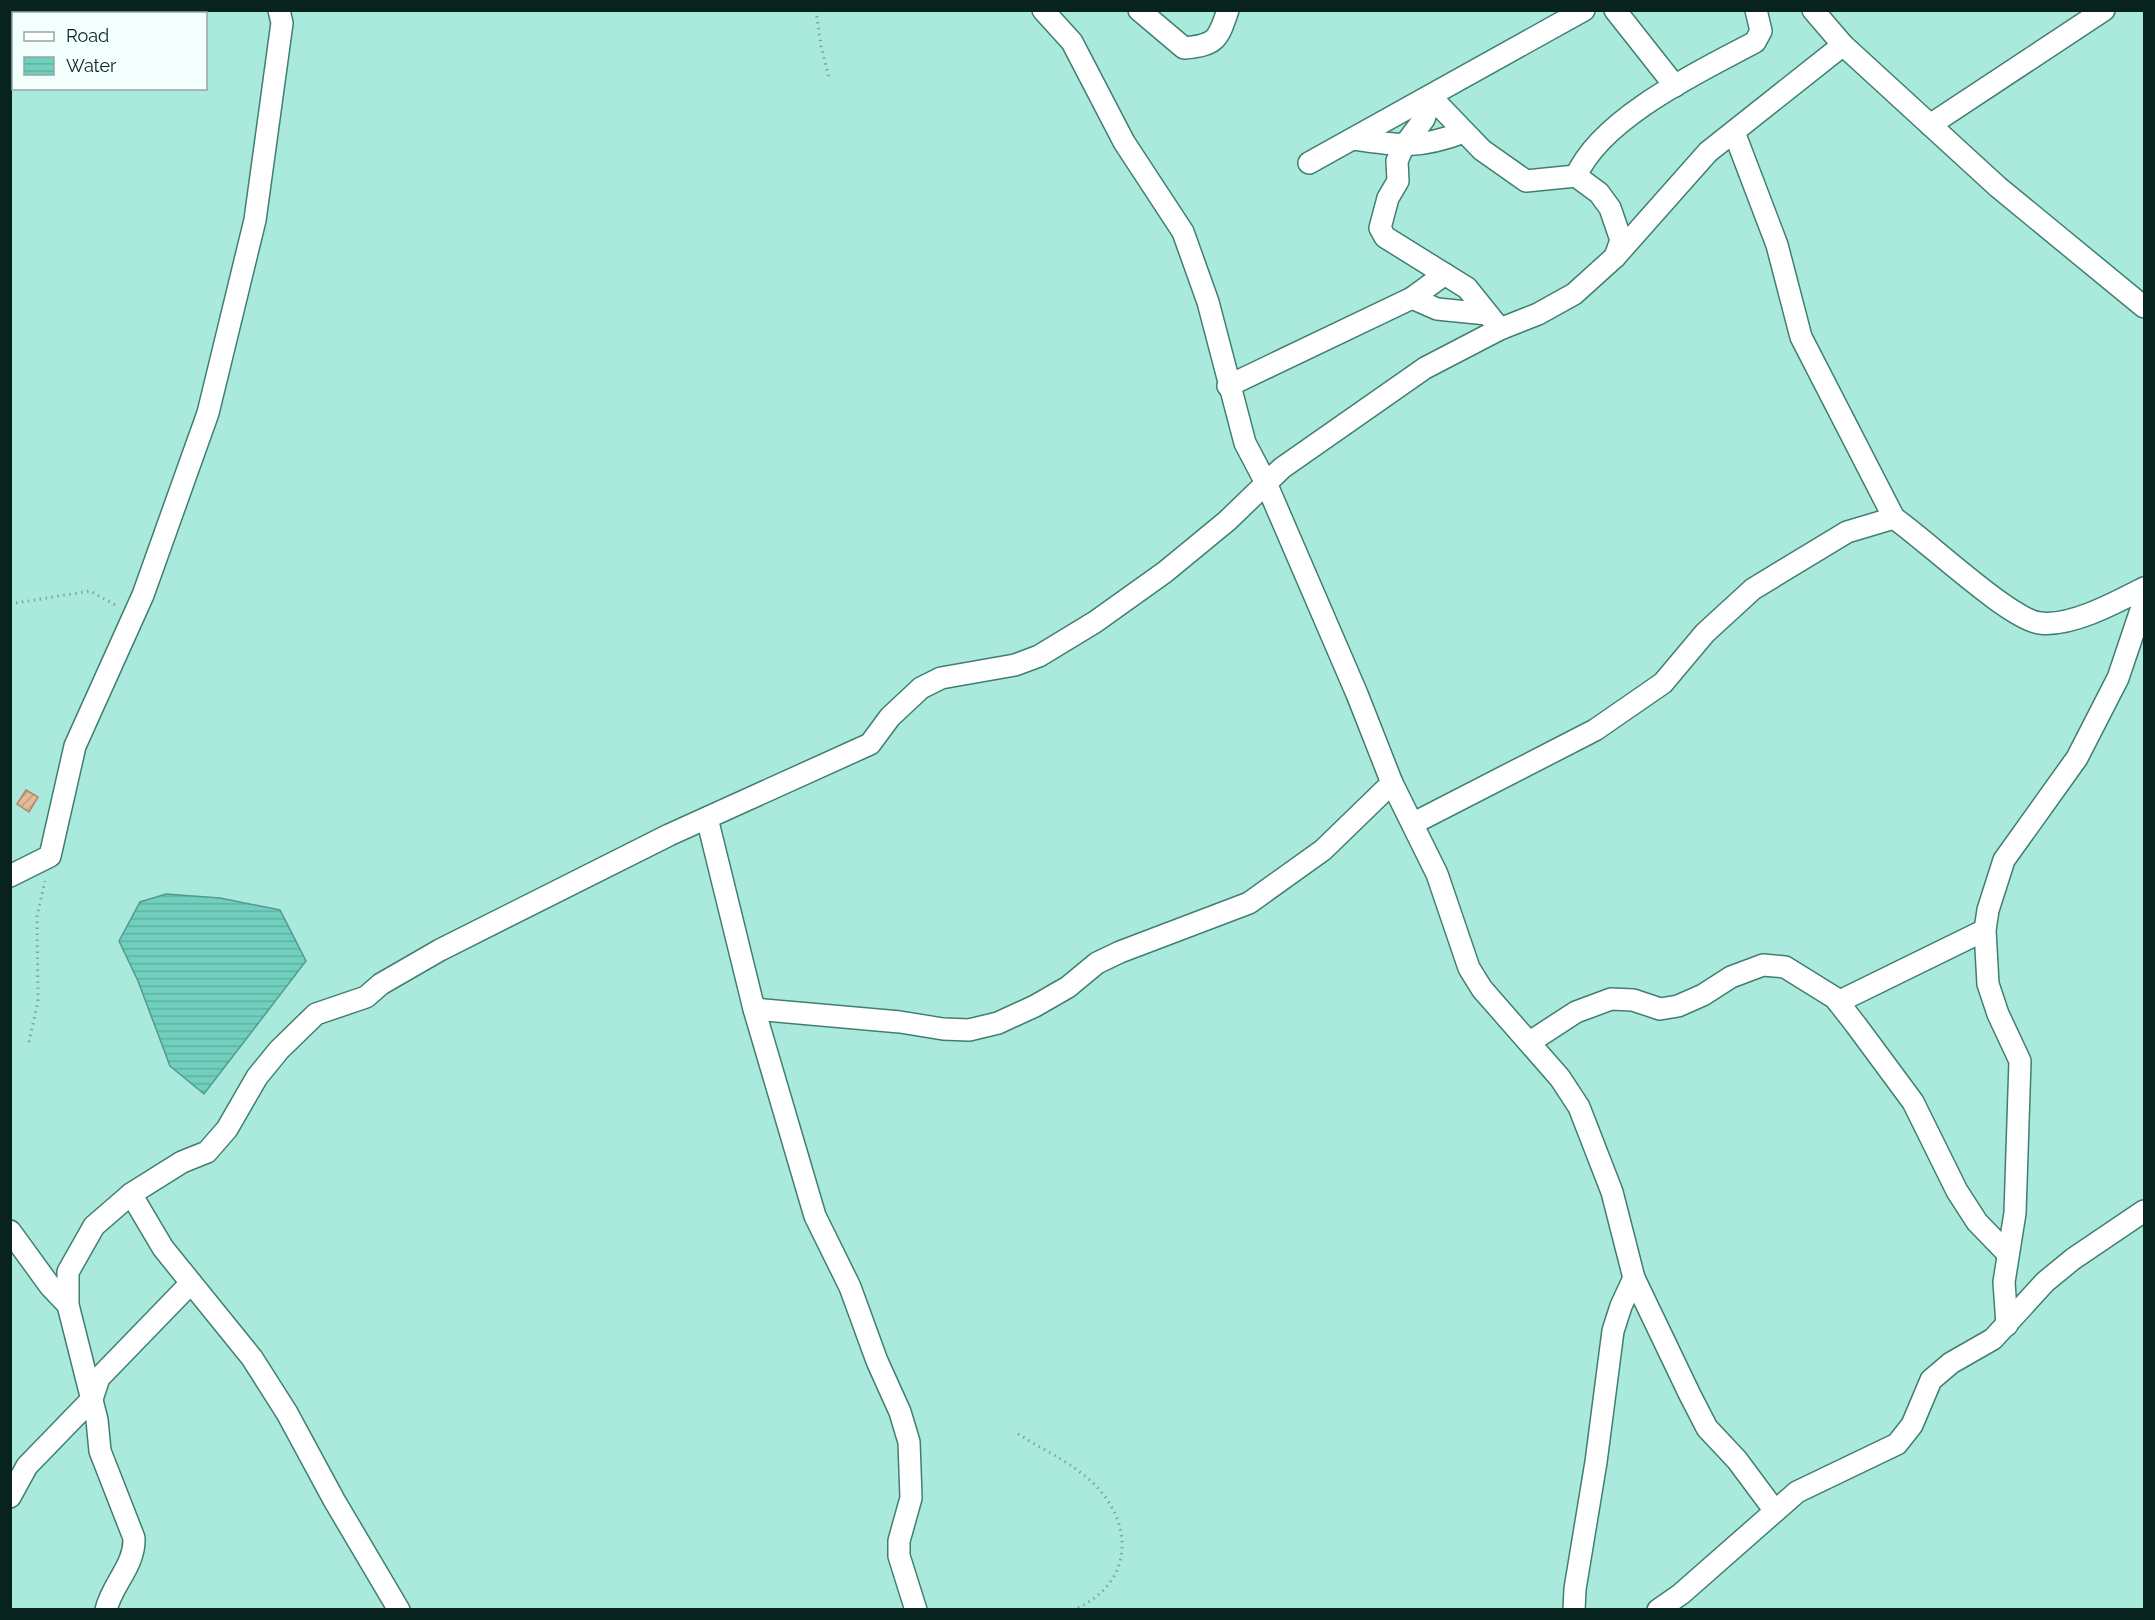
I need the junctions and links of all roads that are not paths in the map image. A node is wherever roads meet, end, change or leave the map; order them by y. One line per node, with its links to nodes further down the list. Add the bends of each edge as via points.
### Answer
1 (279, 10): 33 (street, via 282,23 255,220 208,413 134,616 75,746 50,856)
2 (1138, 10): 3 (street, via 1184,48 1209,46 1220,35)
3 (1228, 10)
4 (1584, 10): 12 (street)
5 (1615, 10): 11 (street)
6 (1756, 10): 11 (street, via 1761,31 1755,42)
7 (1813, 10): 10 (street)
8 (2104, 10): 13 (street)
9 (1053, 13): 25 (street, via 1124,142 1183,232 1208,302)
10 (1843, 45): 13 (street); 15 (street)
11 (1675, 86): 19 (street, via 1609,132 1584,158)
12 (1431, 97): 14 (street); 16 (street); 17 (street, via 1424,119)
13 (1930, 125): 23 (street, via 1998,187)
14 (1464, 132): 17 (street, via 1437,142); 19 (street, via 1526,181)
15 (1734, 132): 20 (street, via 1708,152); 27 (street, via 1777,244 1801,337)
16 (1353, 139): 17 (street); 18 (street)
17 (1403, 147): 21 (street, via 1397,161 1398,181 1388,198 1380,228 1385,237)
18 (1309, 163)
19 (1576, 176): 20 (street, via 1599,193 1610,208 1621,240)
20 (1615, 257): 24 (street, via 1574,294 1538,314)
21 (1445, 274): 22 (street); 24 (street, via 1467,288)
22 (1412, 298): 24 (street, via 1437,309); 25 (street)
23 (2145, 307)
24 (1493, 321): 26 (street)
25 (1228, 386): 26 (street, via 1245,443)
26 (1266, 483): 30 (street); 31 (street, via 1165,572 1086,628 1023,662 941,678 921,688 890,717 870,744)
27 (1894, 518): 28 (street, via 2015,613 2038,623 2060,623); 32 (street, via 1846,532 1753,589 1705,633 1663,683 1595,730)
28 (2145, 588)
29 (2145, 601): 34 (street, via 2118,678 2078,758 2004,860)
30 (1392, 783): 32 (street); 36 (street, via 1323,850 1249,903 1120,952 1097,963 1068,987 998,1023 969,1030 944,1029)
31 (707, 818): 36 (street); 38 (street, via 440,950 366,997 316,1014 257,1077 227,1129 207,1152 182,1162)
32 (1414, 823): 37 (street, via 1437,874 1469,968 1482,989)
33 (10, 876)
34 (1985, 930): 35 (street); 41 (street, via 1988,984 2020,1061 2015,1213)
35 (1838, 1002): 37 (street, via 1785,967 1763,965 1731,977 1678,1006 1660,1010 1633,1000 1611,999 1576,1012); 41 (street, via 1913,1102 1957,1191 1977,1222)
36 (754, 1009): 51 (street, via 815,1216 850,1287 909,1442 911,1498 899,1549)
37 (1530, 1042): 42 (street, via 1579,1107 1612,1192)
38 (131, 1194): 43 (street); 44 (street, via 94,1226 68,1272)
39 (2145, 1211): 45 (street, via 2073,1258 2045,1282)
40 (12, 1237): 44 (street)
41 (2007, 1253): 45 (street)
42 (1634, 1278): 48 (street, via 1707,1428); 52 (street, via 1613,1331)
43 (190, 1284): 46 (street, via 99,1378); 50 (street, via 252,1358)
44 (68, 1305): 46 (street)
45 (2007, 1325): 48 (street, via 1993,1339 1951,1363 1931,1380 1912,1425 1897,1444 1797,1492)
46 (92, 1399): 47 (street, via 27,1466); 49 (street, via 100,1451 134,1538 126,1570 108,1599)
47 (10, 1497)
48 (1775, 1511): 53 (street)
49 (106, 1610)
50 (399, 1610)
51 (916, 1610)
52 (1574, 1610)
53 (1658, 1610)

